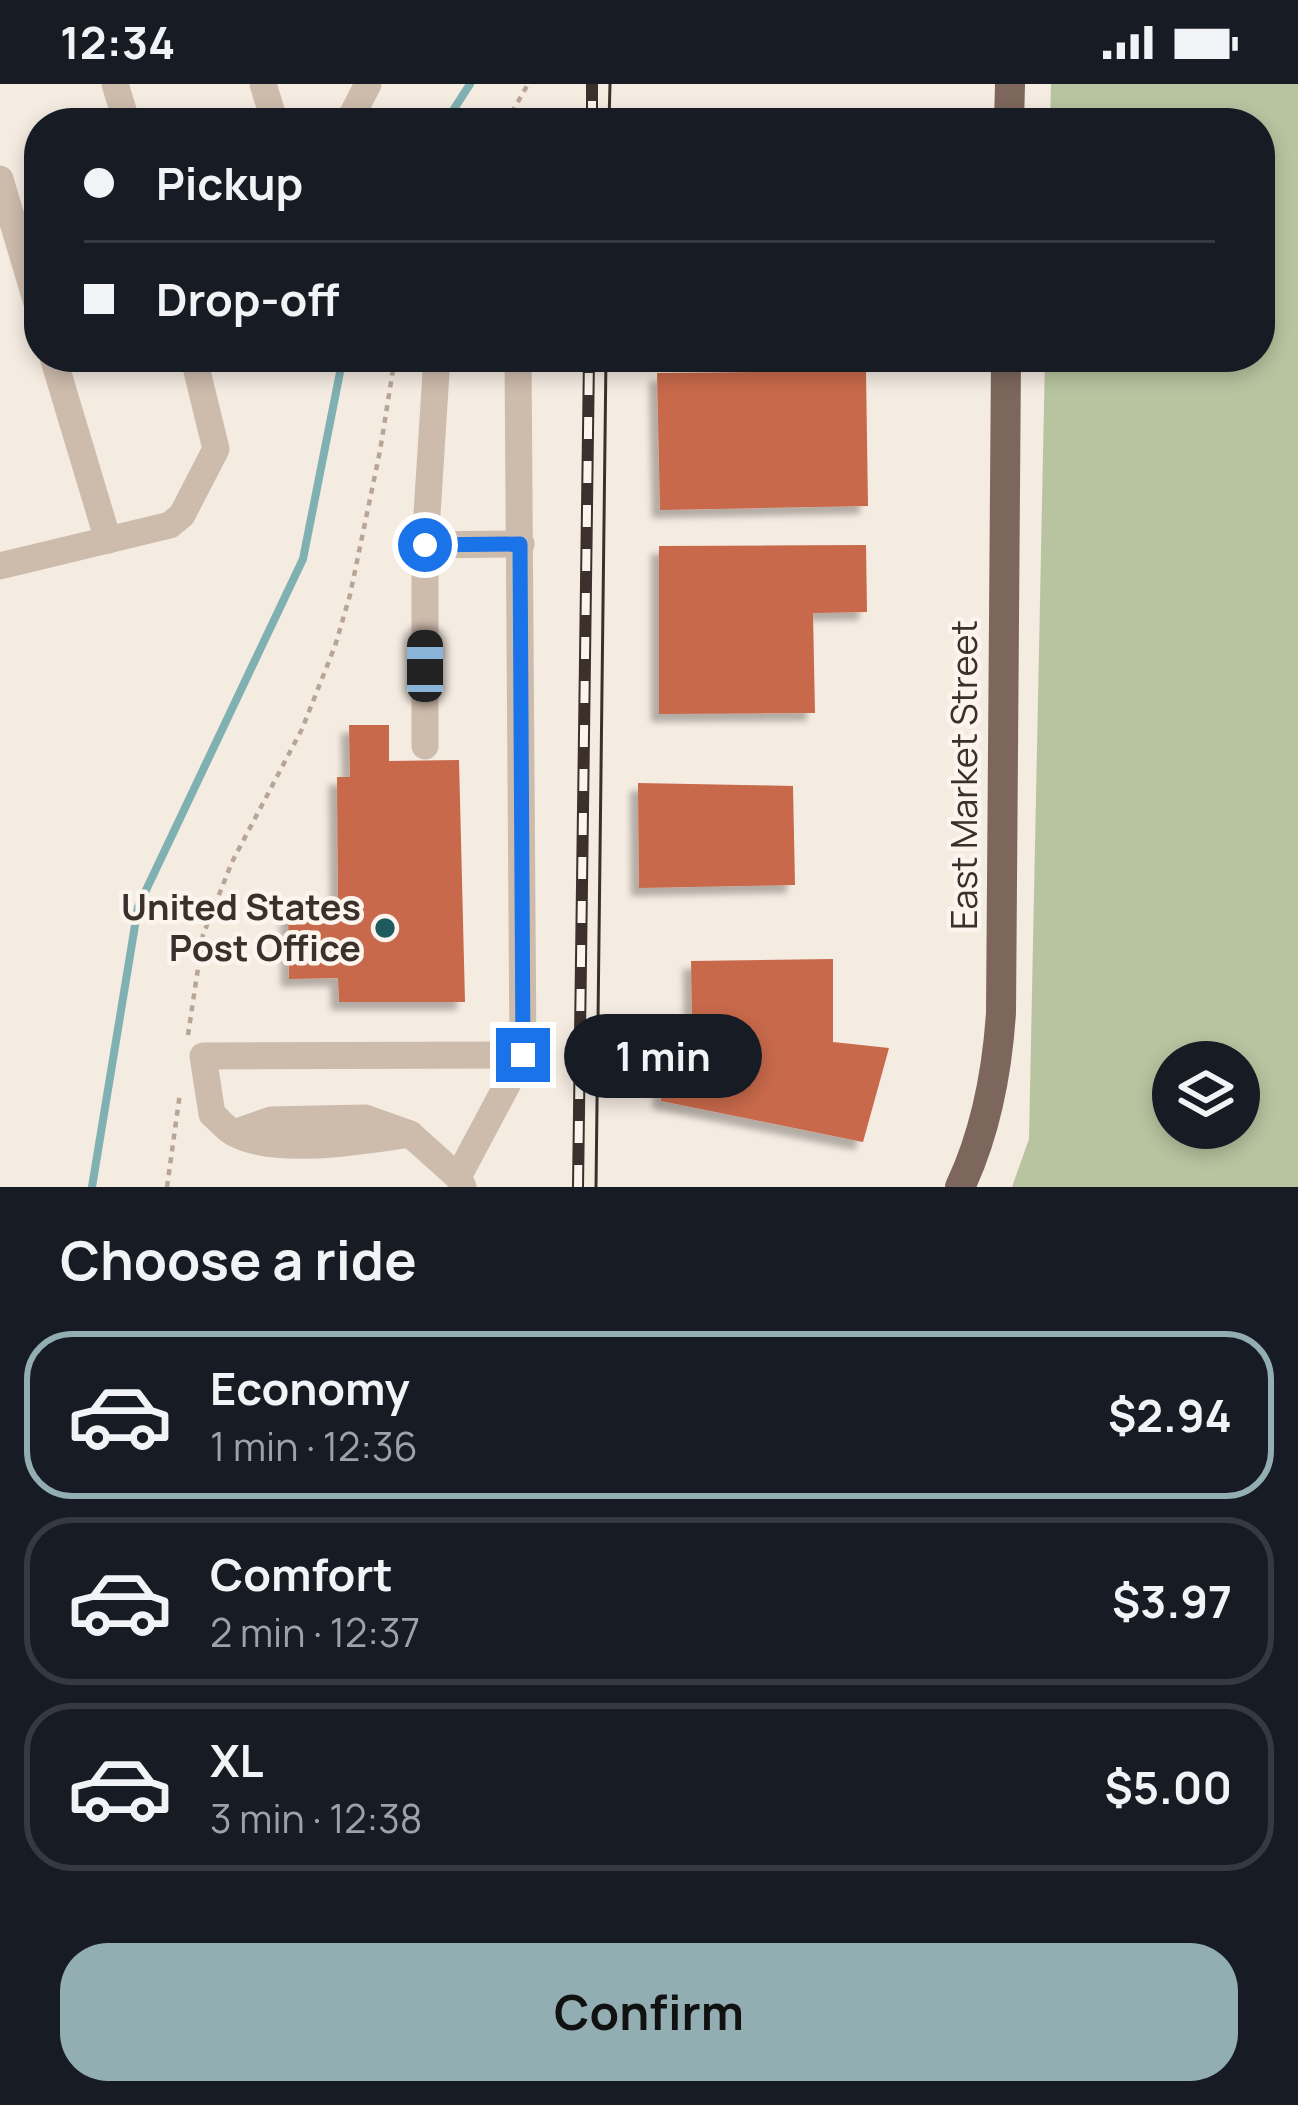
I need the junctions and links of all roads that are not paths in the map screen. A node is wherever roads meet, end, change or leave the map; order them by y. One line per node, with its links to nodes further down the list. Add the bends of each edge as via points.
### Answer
1 (0, 179): 2 (lane)
2 (24, 260)
3 (58, 372): 8 (lane)
4 (197, 372): 8 (lane, via 216,449 182,515)
5 (436, 372): 10 (lane)
6 (518, 372): 9 (lane)
7 (1006, 372): 15 (main road, East Market Street, via 1000,1031 986,1116)
8 (108, 540): 11 (lane)
9 (520, 544): 10 (lane); 13 (lane)
10 (425, 545): 12 (lane)
11 (0, 566)
12 (425, 746)
13 (523, 1055): 14 (lane); 14 (lane, via 203,1056 212,1114 234,1133 270,1144 410,1134)
14 (460, 1182)
15 (960, 1187)

